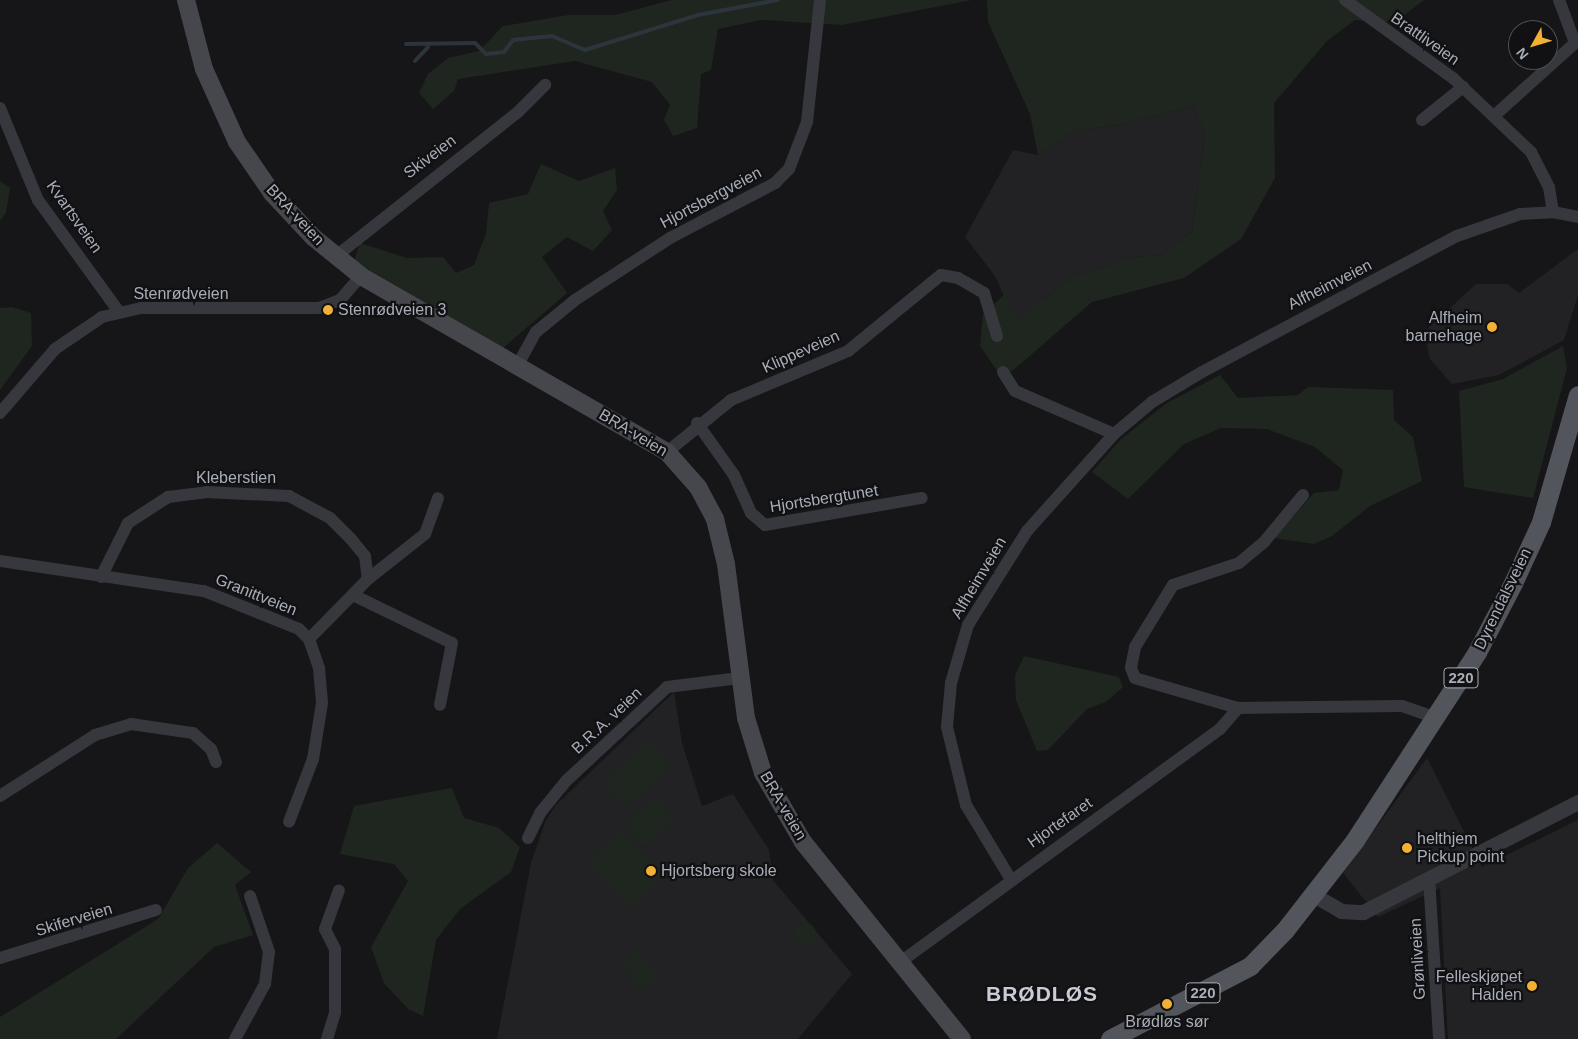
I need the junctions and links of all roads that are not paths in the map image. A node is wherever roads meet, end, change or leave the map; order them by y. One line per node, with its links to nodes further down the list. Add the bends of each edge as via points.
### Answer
1 (186, 0): 12 (main road, BRA-veien, via 204,70 237,142 272,192)
2 (820, 0): 16 (street, Hjortsbergveien, via 807,122 789,169 774,183 670,238 561,310 536,332)
3 (1345, 0): 6 (street, Brattliveien)
4 (1559, 0): 8 (street, via 1575,43)
5 (545, 84): 12 (street, Skiveien, via 517,113)
6 (1463, 87): 8 (street, Brattliveien); 9 (street, Brattliveien)
7 (0, 108): 14 (street, Kvartsveien, via 38,200)
8 (1494, 116): 10 (street, Brattliveien, via 1531,152 1549,187)
9 (1422, 120)
10 (1553, 212): 11 (street, Alfheimveien); 21 (street, Alfheimveien, via 1520,214 1457,236 1202,372 1155,400)
11 (1578, 217)
12 (335, 257): 13 (main road, BRA-veien)
13 (360, 276): 14 (street, Stenrødveien, via 340,300 319,308); 16 (main road, BRA-veien)
14 (120, 312): 19 (street, Stenrødveien, via 86,325 55,348)
15 (997, 336): 20 (street, Klippeveien, via 984,293 958,278 941,275 848,351 731,400)
16 (518, 366): 22 (main road, BRA-veien)
17 (1003, 372): 21 (street, via 1015,392)
18 (1578, 395): 34 (main road, Dyrendalsveien / 220, via 1541,522 1481,644)
19 (0, 413)
20 (697, 423): 22 (street, Klippeveien); 25 (street, Hjortsbergtunet, via 734,475 751,513 764,525)
21 (1114, 434): 40 (street, Alfheimveien, via 1027,531 994,580 968,625 951,683 947,726 953,767 966,807)
22 (667, 452): 31 (main road, BRA-veien, via 698,487 715,519 726,564)
23 (1303, 495): 33 (street, via 1264,542 1239,563 1173,585 1135,647 1131,668 1135,678)
24 (438, 498): 28 (street, via 425,534)
25 (922, 498)
26 (0, 561): 27 (street, Granittveien)
27 (101, 576): 28 (street, Kleberstien, via 121,534 138,514 168,497 241,491 289,496 317,509 365,556); 30 (street, Granittveien, via 228,597 298,629)
28 (368, 579): 29 (street)
29 (353, 594): 30 (street); 32 (street, via 452,643)
30 (309, 639): 38 (street, via 319,668 322,703 313,759)
31 (739, 678): 39 (street, B.R.A. veien, via 667,687 566,781 540,812); 47 (main road, BRA-veien, via 756,755 786,818)
32 (440, 706)
33 (1238, 708): 34 (street, via 1402,706); 40 (street, Hjortefaret, via 1220,729)
34 (1436, 718): 43 (main road, Dyrendalsveien / 220, via 1361,832)
35 (216, 762): 36 (street, via 211,749 193,733 131,724 95,735)
36 (0, 796)
37 (1578, 802): 41 (street)
38 (290, 822)
39 (528, 838)
40 (1010, 878): 47 (street, Hjortefaret)
41 (1429, 878): 43 (street, via 1351,914); 52 (street, Grønliveien)
42 (339, 890): 50 (street, via 325,928 335,949 336,966 335,1012)
43 (1312, 894): 51 (main road, Dyrendalsveien / 220, via 1285,930 1242,971)
44 (250, 896): 49 (street, via 269,952 265,984)
45 (156, 910): 46 (street, Skiferveien)
46 (0, 958)
47 (899, 963): 48 (main road, BRA-veien)
48 (966, 1037)
49 (235, 1039)
50 (326, 1039)
51 (1110, 1039)
52 (1439, 1039)

